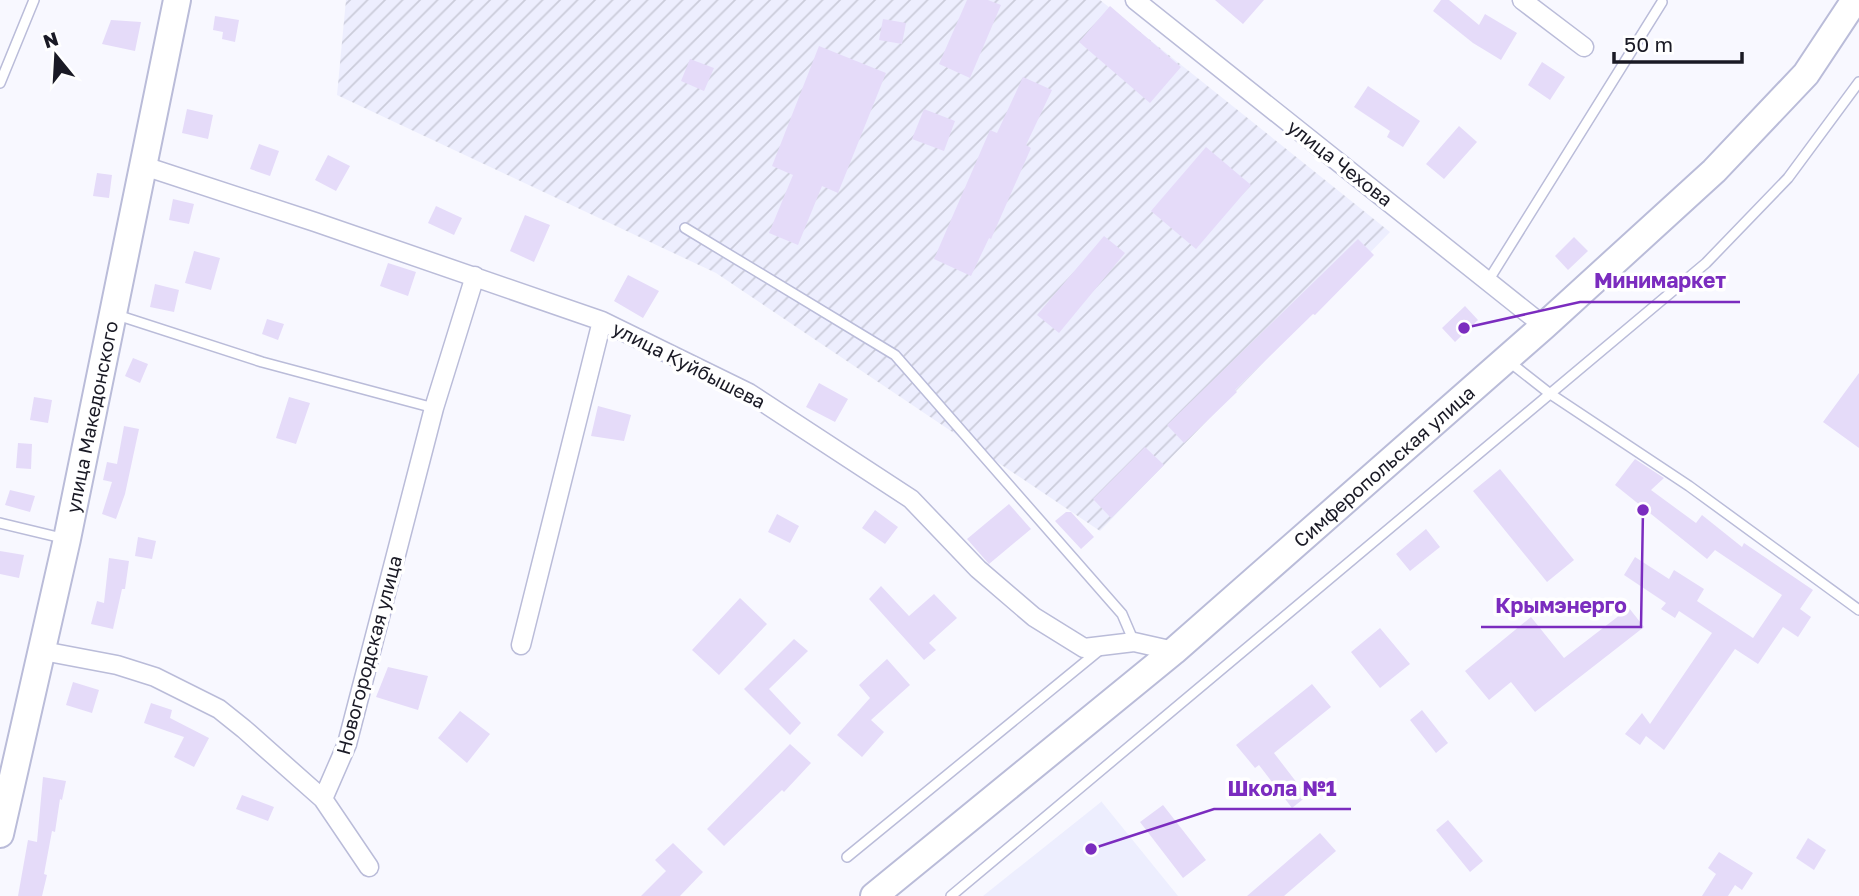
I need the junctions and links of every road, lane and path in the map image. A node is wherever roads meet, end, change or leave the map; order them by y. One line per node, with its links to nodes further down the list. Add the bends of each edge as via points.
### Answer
1 (34, 0): 9 (lane)
2 (177, 0): 10 (main road, улица Македонского)
3 (1135, 0): 13 (street, улица Чехова)
4 (1522, 0): 7 (street)
5 (1855, 0): 16 (main road, Симферопольская улица, via 1806,74 1714,172)
6 (1662, 2): 13 (lane)
7 (1584, 47)
8 (1859, 82): 18 (lane, via 1788,178 1706,263)
9 (0, 83)
10 (144, 166): 12 (street, улица Куйбышева); 14 (main road, улица Македонского)
11 (685, 228): 23 (lane, via 895,355 1122,614)
12 (474, 276): 15 (street, улица Куйбышева); 19 (street, Новогородская улица)
13 (1488, 281): 16 (street, улица Чехова)
14 (112, 314): 19 (lane, via 262,362); 21 (main road, улица Македонского)
15 (602, 321): 24 (street); 25 (street, улица Куйбышева, via 749,393 820,438 911,499 978,569 1034,617 1084,649)
16 (1544, 326): 17 (main road, Симферопольская улица)
17 (1505, 359): 18 (lane); 27 (main road, Симферопольская улица)
18 (1549, 393): 22 (lane, via 1689,486); 33 (lane)
19 (434, 408): 28 (street, Новогородская улица, via 347,744)
20 (0, 523): 21 (lane)
21 (67, 539): 26 (main road, улица Македонского)
22 (1859, 610)
23 (1134, 642): 25 (street, улица Куйбышева); 27 (street, улица Куйбышева)
24 (521, 645)
25 (1104, 646): 30 (lane)
26 (43, 650): 28 (street, via 117,665 194,695 244,729); 29 (main road, улица Македонского, via 11,769)
27 (1174, 651): 32 (main road, Симферопольская улица)
28 (323, 799): 31 (street)
29 (0, 834)
30 (847, 857)
31 (369, 867)
32 (874, 896)
33 (951, 896)

